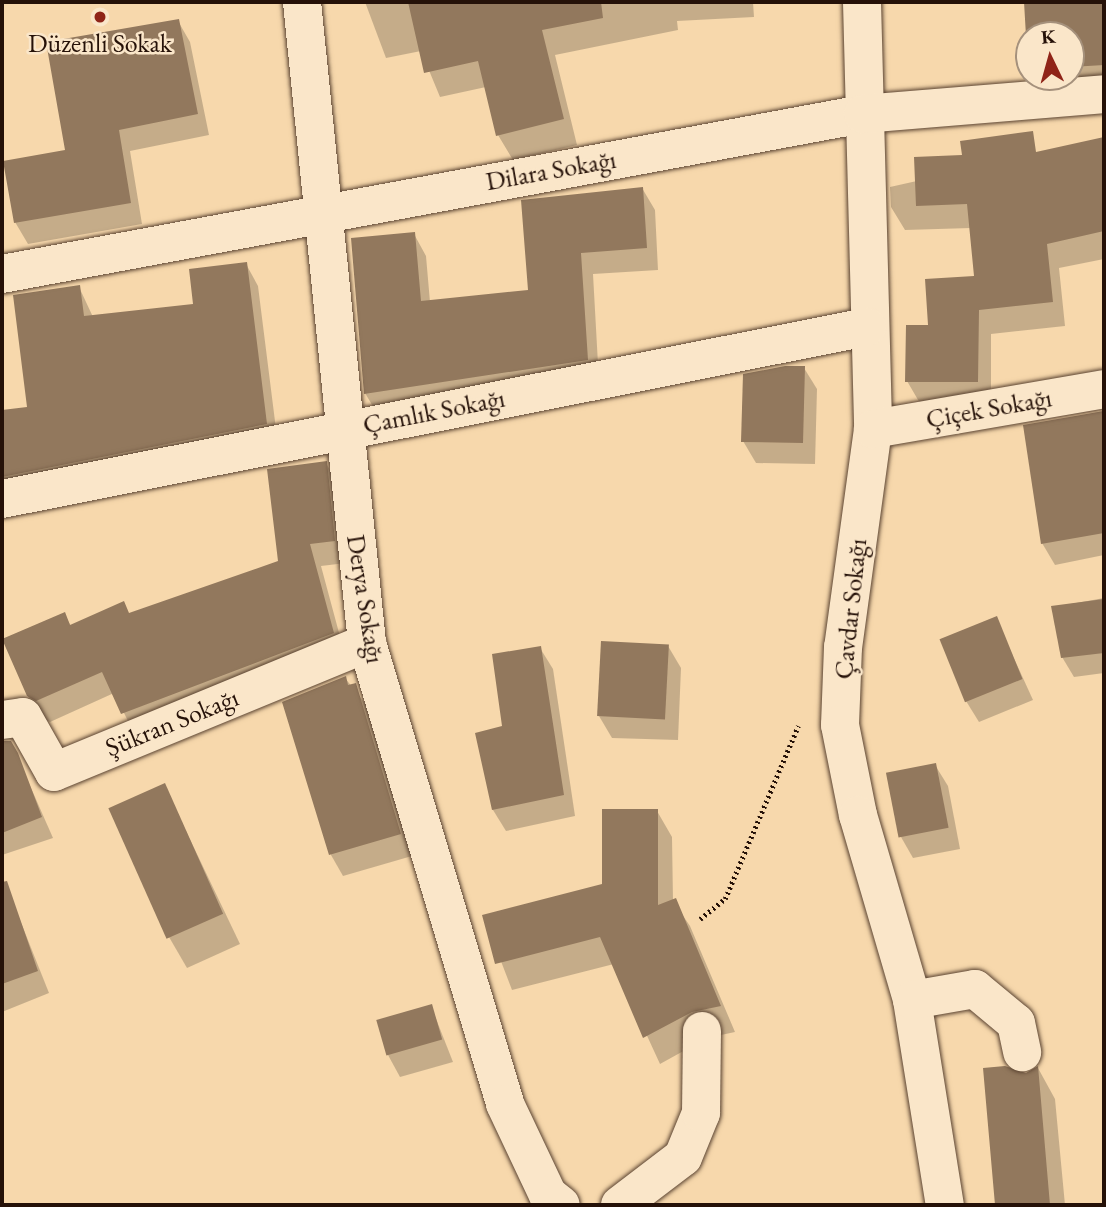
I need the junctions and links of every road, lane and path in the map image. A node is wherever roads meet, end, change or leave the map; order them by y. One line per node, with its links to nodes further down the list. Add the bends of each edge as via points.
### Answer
1 (302, 2): 5 (street, Derya Sokağı)
2 (862, 2): 4 (street, Çavdar Sokağı)
3 (1104, 94): 4 (street, Dilara Sokağı)
4 (863, 114): 5 (street, Dilara Sokağı); 7 (street, Çavdar Sokağı)
5 (325, 212): 6 (street, Dilara Sokağı); 10 (street, Derya Sokağı)
6 (2, 274)
7 (867, 327): 9 (street, Çavdar Sokağı); 10 (street, Çamlık Sokağı)
8 (1104, 389): 9 (street, Çiçek Sokağı)
9 (873, 429): 16 (street, Çavdar Sokağı, via 844,647 840,724 858,814)
10 (342, 430): 11 (street, Çamlık Sokağı); 12 (street, Derya Sokağı)
11 (2, 499)
12 (367, 643): 14 (street, Şükran Sokağı, via 54,772 23,717); 19 (street, Derya Sokağı, via 505,1104 548,1195)
13 (803, 715): 15 (path, via 726,899)
14 (2, 720)
15 (700, 919)
16 (912, 1000): 18 (street, via 975,989 1016,1023); 21 (street, Çavdar Sokağı)
17 (702, 1031): 20 (street, via 701,1114 682,1157)
18 (1022, 1052)
19 (561, 1205)
20 (620, 1205)
21 (945, 1205)

